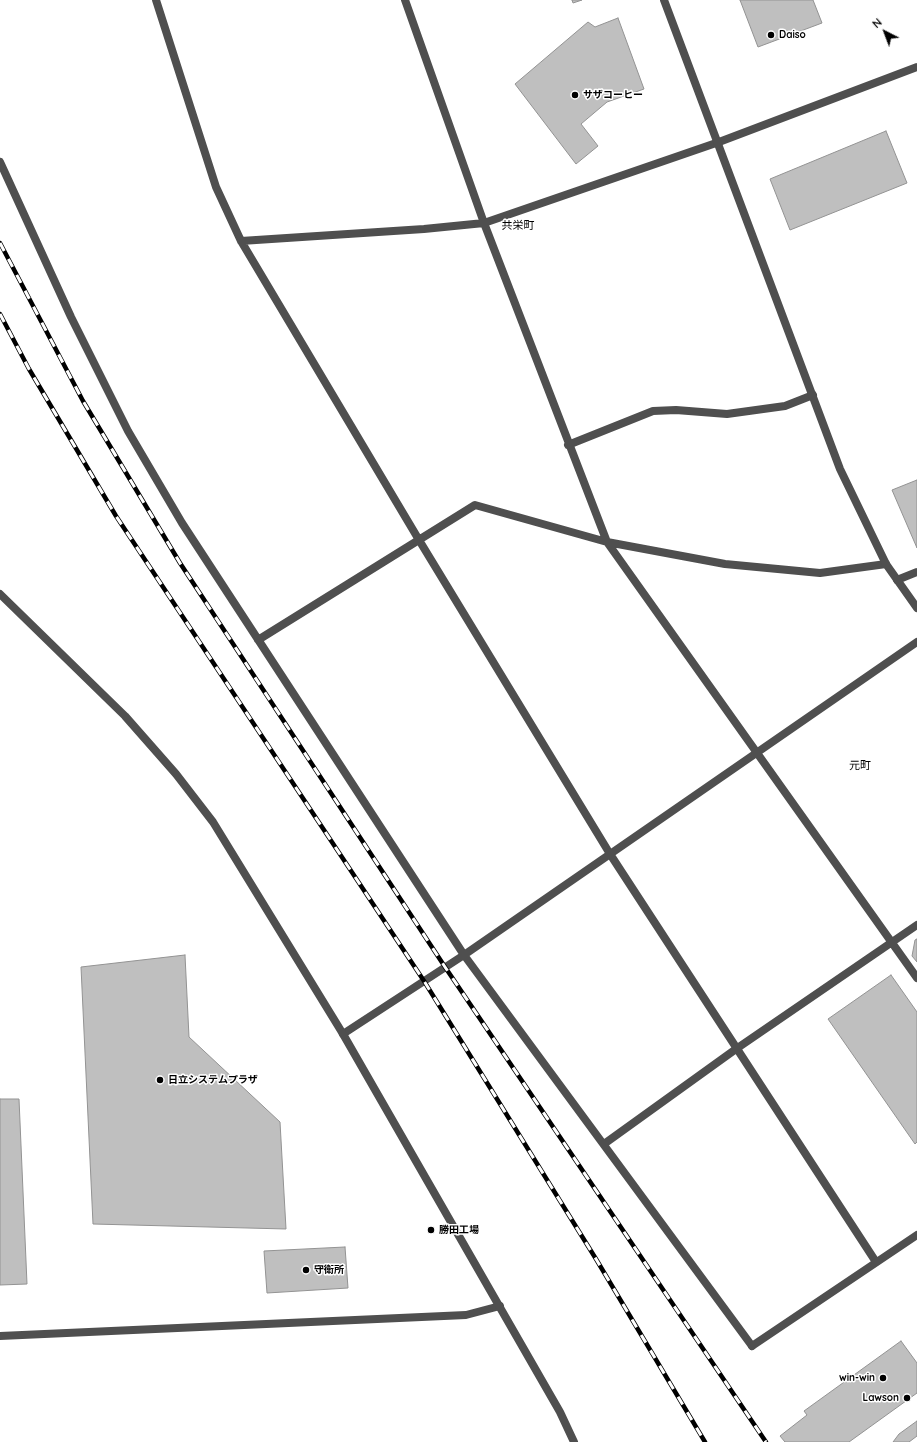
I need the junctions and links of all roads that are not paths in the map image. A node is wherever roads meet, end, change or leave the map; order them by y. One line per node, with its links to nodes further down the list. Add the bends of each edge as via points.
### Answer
1 (156, 0): 8 (street, via 216,187)
2 (405, 0): 7 (street)
3 (664, 0): 5 (street)
4 (916, 70): 5 (street)
5 (719, 142): 7 (street); 9 (street)
6 (0, 162): 18 (street, via 71,317 128,432 182,523)
7 (484, 223): 8 (street); 10 (street)
8 (241, 241): 11 (street)
9 (813, 395): 10 (street, via 785,406 727,414 653,411); 13 (street, via 840,469)
10 (568, 445): 12 (street)
11 (419, 540): 12 (street, via 475,504); 18 (street); 21 (street)
12 (607, 542): 13 (street, via 725,564 820,572); 20 (street)
13 (886, 564): 15 (street)
14 (917, 572): 15 (street)
15 (897, 580): 17 (street)
16 (0, 594): 26 (street, via 125,716 176,774 213,822)
17 (917, 608)
18 (258, 640): 24 (street)
19 (917, 642): 20 (street)
20 (757, 752): 21 (street); 23 (street)
21 (610, 854): 24 (street); 27 (street)
22 (917, 926): 23 (street)
23 (893, 942): 25 (street); 27 (street)
24 (464, 955): 26 (street); 28 (street)
25 (917, 978)
26 (344, 1034): 31 (street)
27 (736, 1049): 28 (street); 30 (street)
28 (604, 1144): 30 (street, via 752,1346)
29 (917, 1235): 30 (street)
30 (876, 1262)
31 (500, 1306): 32 (street, via 466,1315); 33 (street, via 560,1412)
32 (0, 1336)
33 (574, 1442)

